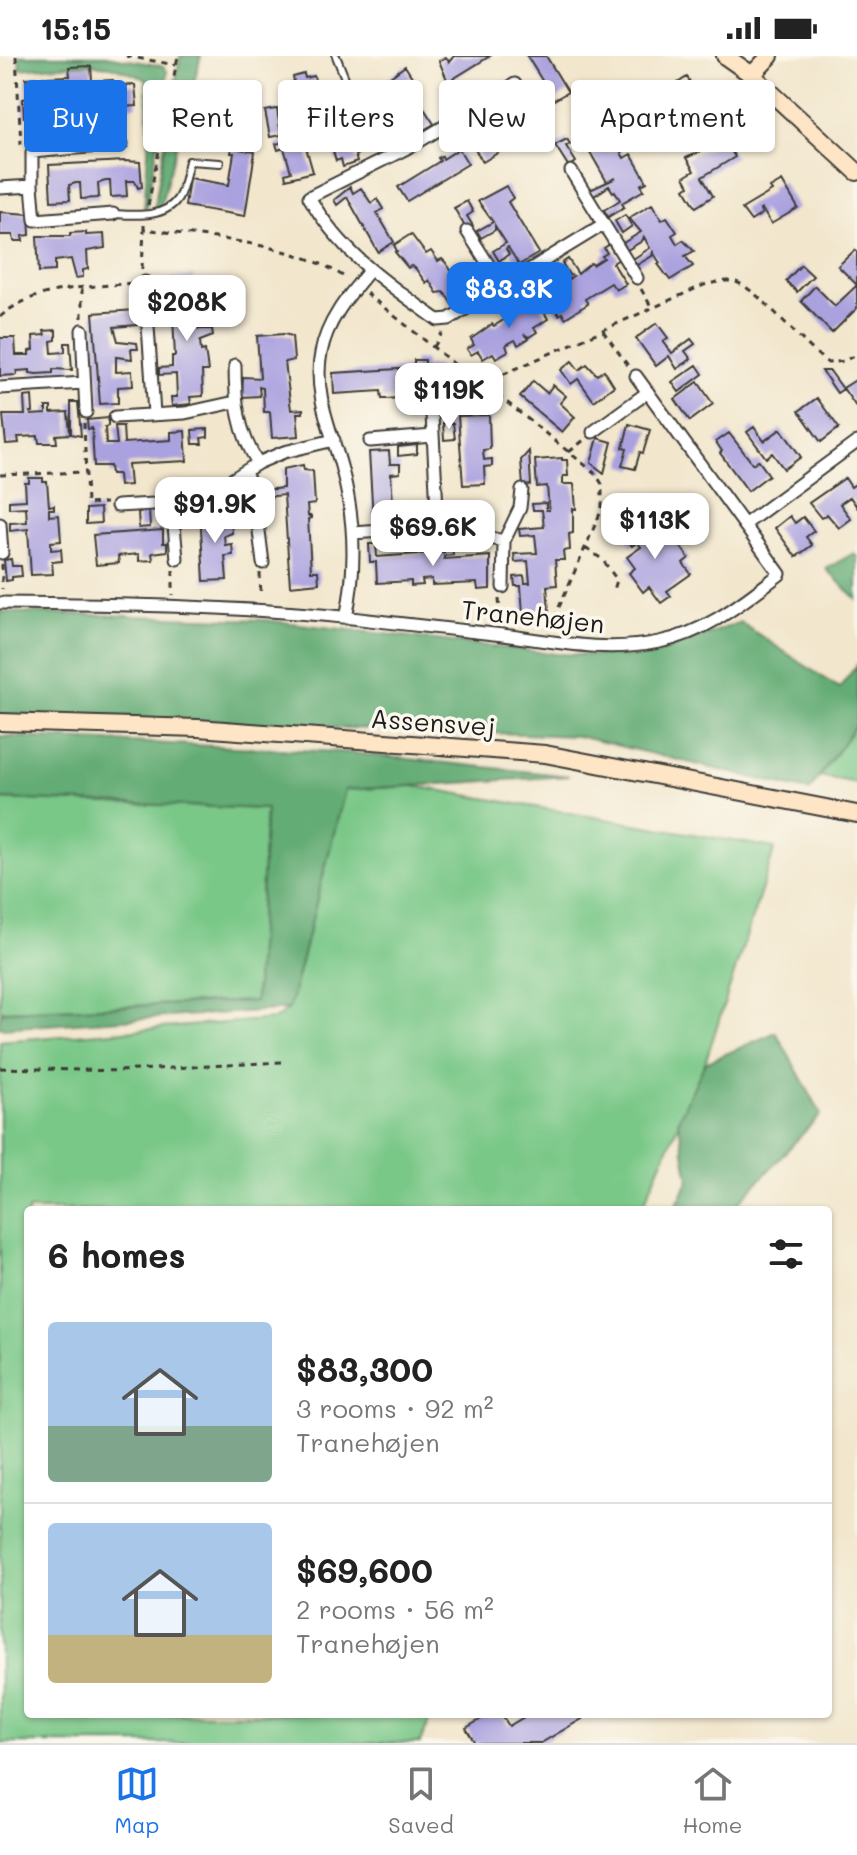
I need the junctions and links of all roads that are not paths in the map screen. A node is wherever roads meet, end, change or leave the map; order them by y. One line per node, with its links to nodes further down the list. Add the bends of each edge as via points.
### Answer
1 (336, 56): 5 (lane)
2 (725, 56): 4 (main road)
3 (770, 56): 4 (main road)
4 (752, 75): 10 (main road)
5 (346, 80)
6 (439, 129): 16 (street, via 309,197 324,224)
7 (32, 152): 11 (street)
8 (220, 163): 13 (lane, via 189,161 178,198 167,208 146,215)
9 (571, 171): 14 (street)
10 (857, 172)
11 (32, 186): 12 (street); 13 (street, via 35,220)
12 (0, 188)
13 (113, 214)
14 (604, 224): 17 (street); 19 (street)
15 (467, 231): 19 (street)
16 (370, 270): 19 (street, via 438,320 449,319); 33 (street, via 337,312 320,355 322,404)
17 (637, 278)
18 (143, 282): 28 (street)
19 (502, 286)
20 (82, 330): 23 (street)
21 (235, 365): 26 (street)
22 (636, 376): 25 (street, Tranehøjen)
23 (84, 383): 24 (street); 27 (street)
24 (0, 388)
25 (648, 392): 31 (street); 42 (street, Tranehøjen)
26 (235, 402): 28 (street); 36 (street, via 246,445)
27 (86, 412)
28 (154, 414): 30 (street)
29 (432, 415): 32 (street)
30 (115, 417)
31 (593, 432)
32 (433, 436): 34 (street); 43 (street)
33 (334, 440): 36 (street); 44 (street)
34 (370, 441)
35 (857, 442): 42 (street)
36 (258, 463): 37 (street)
37 (245, 473): 39 (street); 48 (street, via 254,491)
38 (522, 490): 45 (street, Tranehøjen, via 520,508)
39 (172, 503): 40 (street); 47 (street)
40 (117, 506)
41 (0, 524): 46 (street)
42 (744, 525): 51 (street, Tranehøjen, via 780,574 710,623 663,642 572,645)
43 (438, 527): 44 (street); 45 (street)
44 (353, 533): 51 (street)
45 (504, 541): 49 (street, Tranehøjen)
46 (2, 553)
47 (177, 559)
48 (263, 563)
49 (503, 587)
50 (1, 603): 51 (street, Tranehøjen, via 174,605)
51 (346, 618)
52 (0, 722): 53 (main road, Assensvej, via 198,728 545,754)
53 (857, 814)

